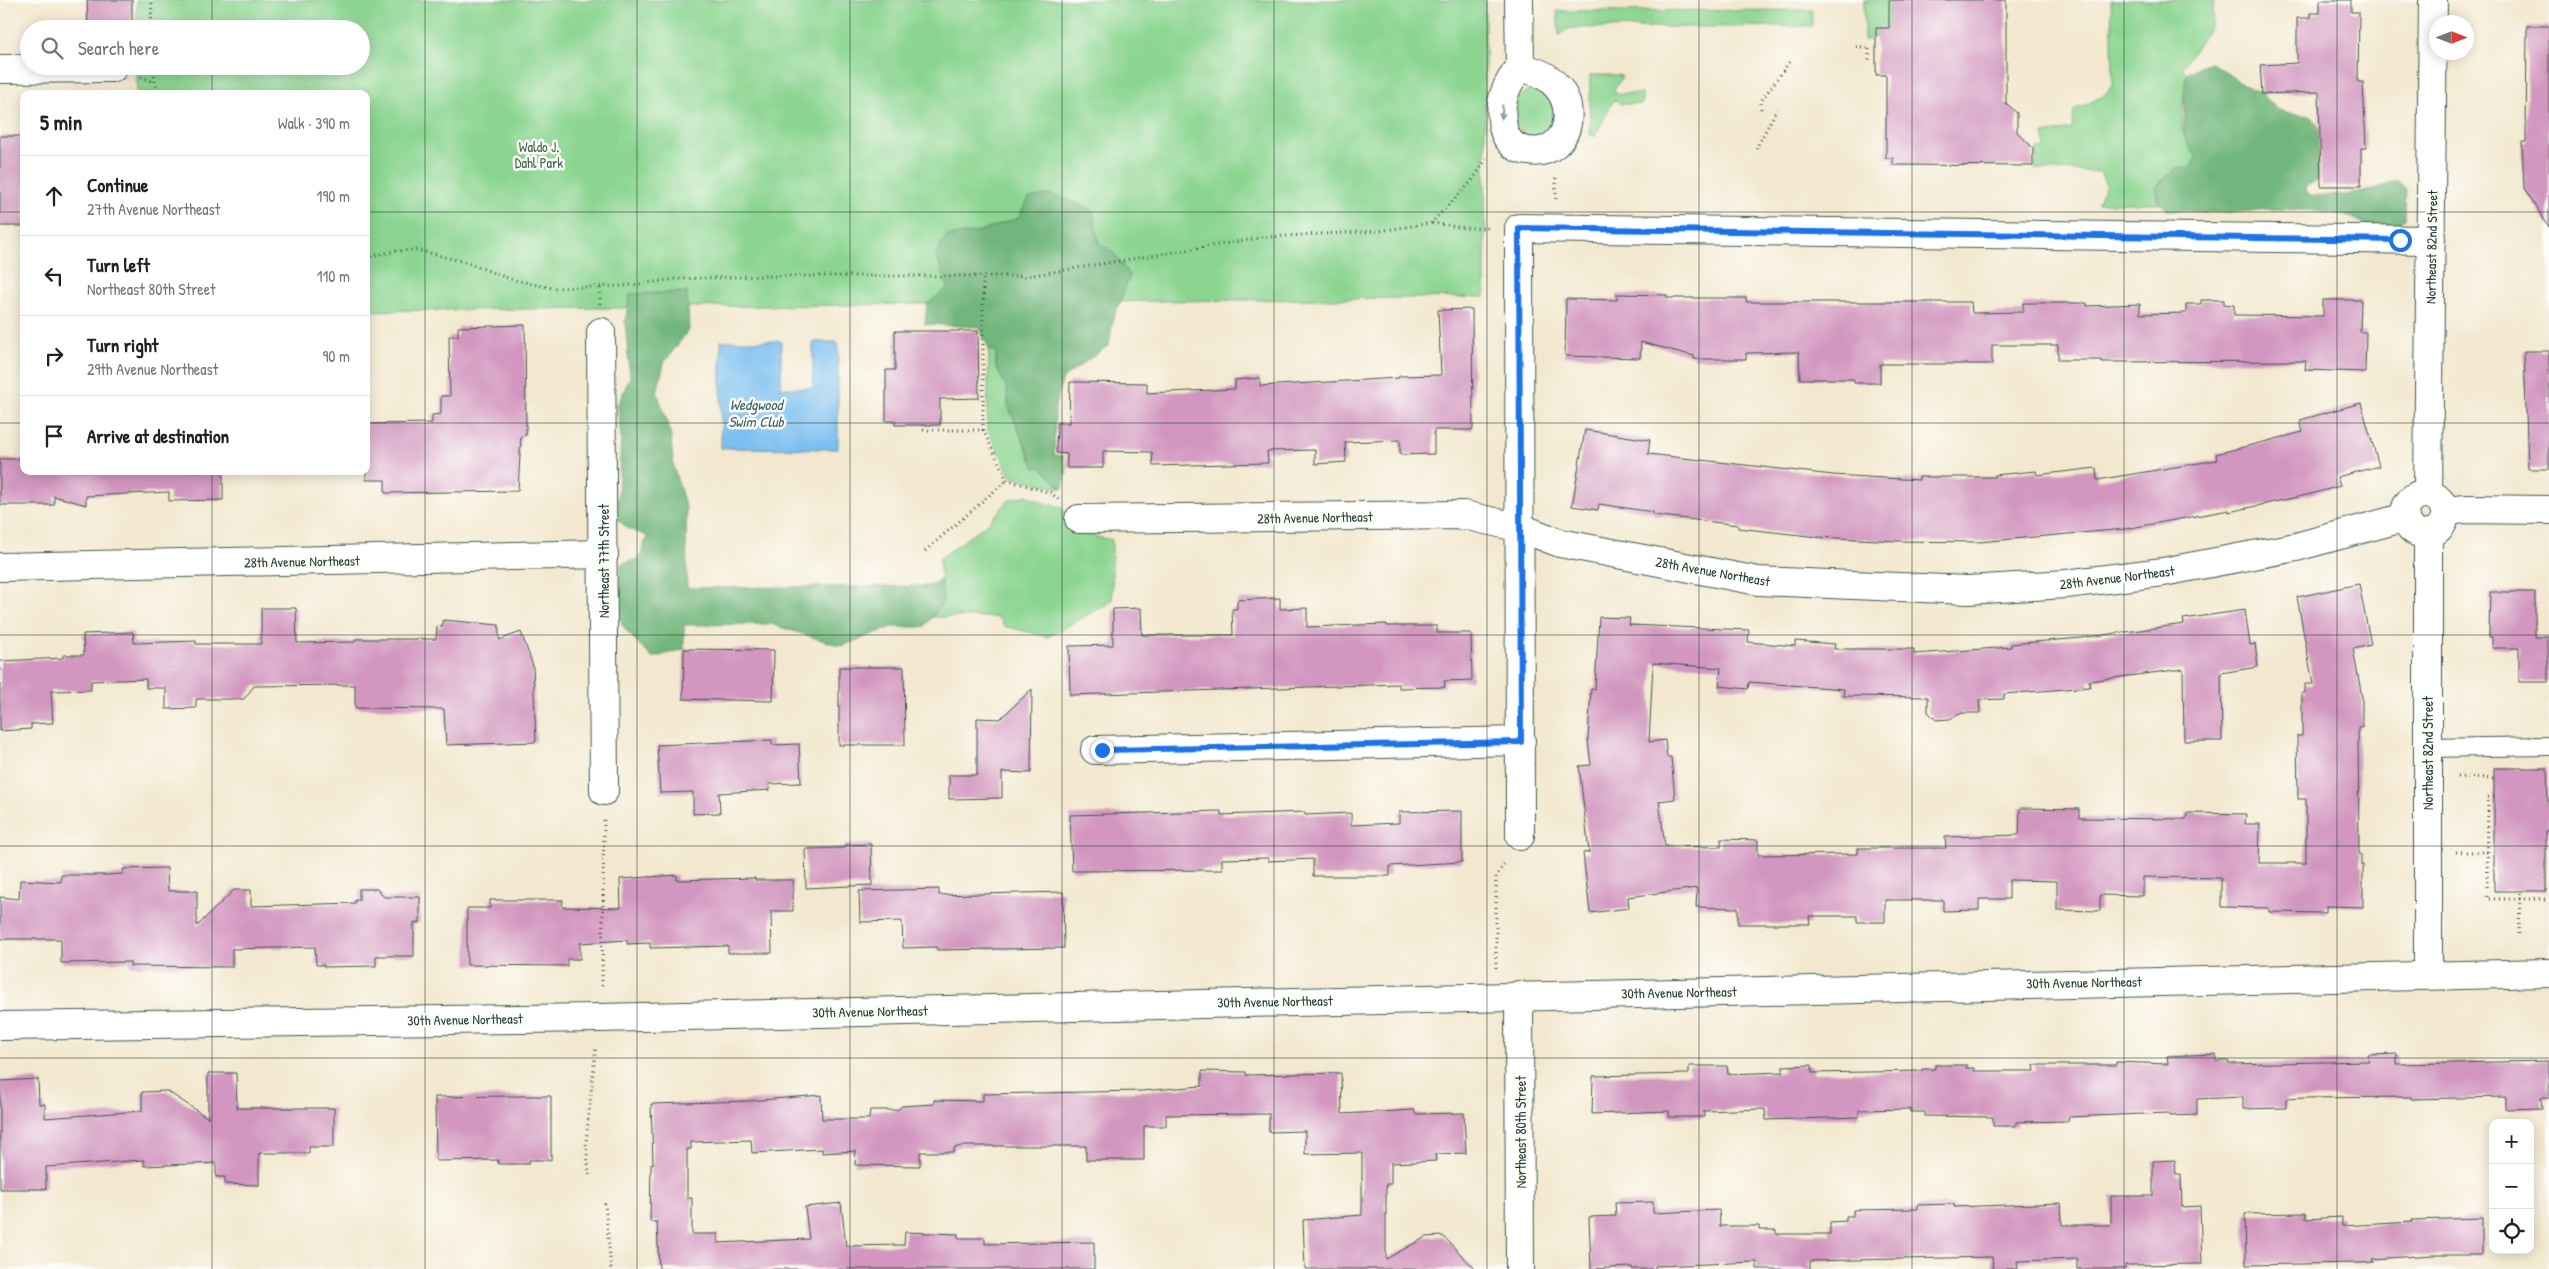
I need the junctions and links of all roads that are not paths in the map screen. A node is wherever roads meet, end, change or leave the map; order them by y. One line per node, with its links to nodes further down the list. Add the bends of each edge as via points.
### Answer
1 (1519, 0): 3 (street)
2 (2433, 0): 6 (street, Northeast 82nd Street)
3 (1520, 68)
4 (0, 69): 5 (street)
5 (20, 69)
6 (2431, 240): 8 (street, Northeast 82nd Street); 12 (street, via 1519,228)
7 (600, 332): 13 (street, Northeast 77th Street)
8 (2436, 502): 9 (street, via 2466,509); 11 (street, via 2442,524 2432,532); 11 (street, via 2421,494 2410,501 2407,506)
9 (2549, 510)
10 (1070, 512): 12 (street, 28th Avenue Northeast, via 1464,515)
11 (2417, 525): 12 (street, 28th Avenue Northeast, via 2163,572 2066,584 1968,590 1758,581 1560,543); 17 (street, Northeast 82nd Street)
12 (1521, 528): 15 (street)
13 (604, 554): 14 (street, 28th Avenue Northeast); 19 (street, Northeast 77th Street)
14 (0, 567)
15 (1521, 742): 18 (street); 20 (street)
16 (2549, 746): 17 (lane)
17 (2427, 748): 22 (street, Northeast 82nd Street)
18 (1095, 750)
19 (604, 802)
20 (1520, 836)
21 (2549, 973): 22 (street, 30th Avenue Northeast)
22 (2428, 974): 23 (street, 30th Avenue Northeast)
23 (1519, 995): 24 (street, 30th Avenue Northeast, via 598,1018); 25 (street, Northeast 80th Street)
24 (0, 1026)
25 (1520, 1269)

